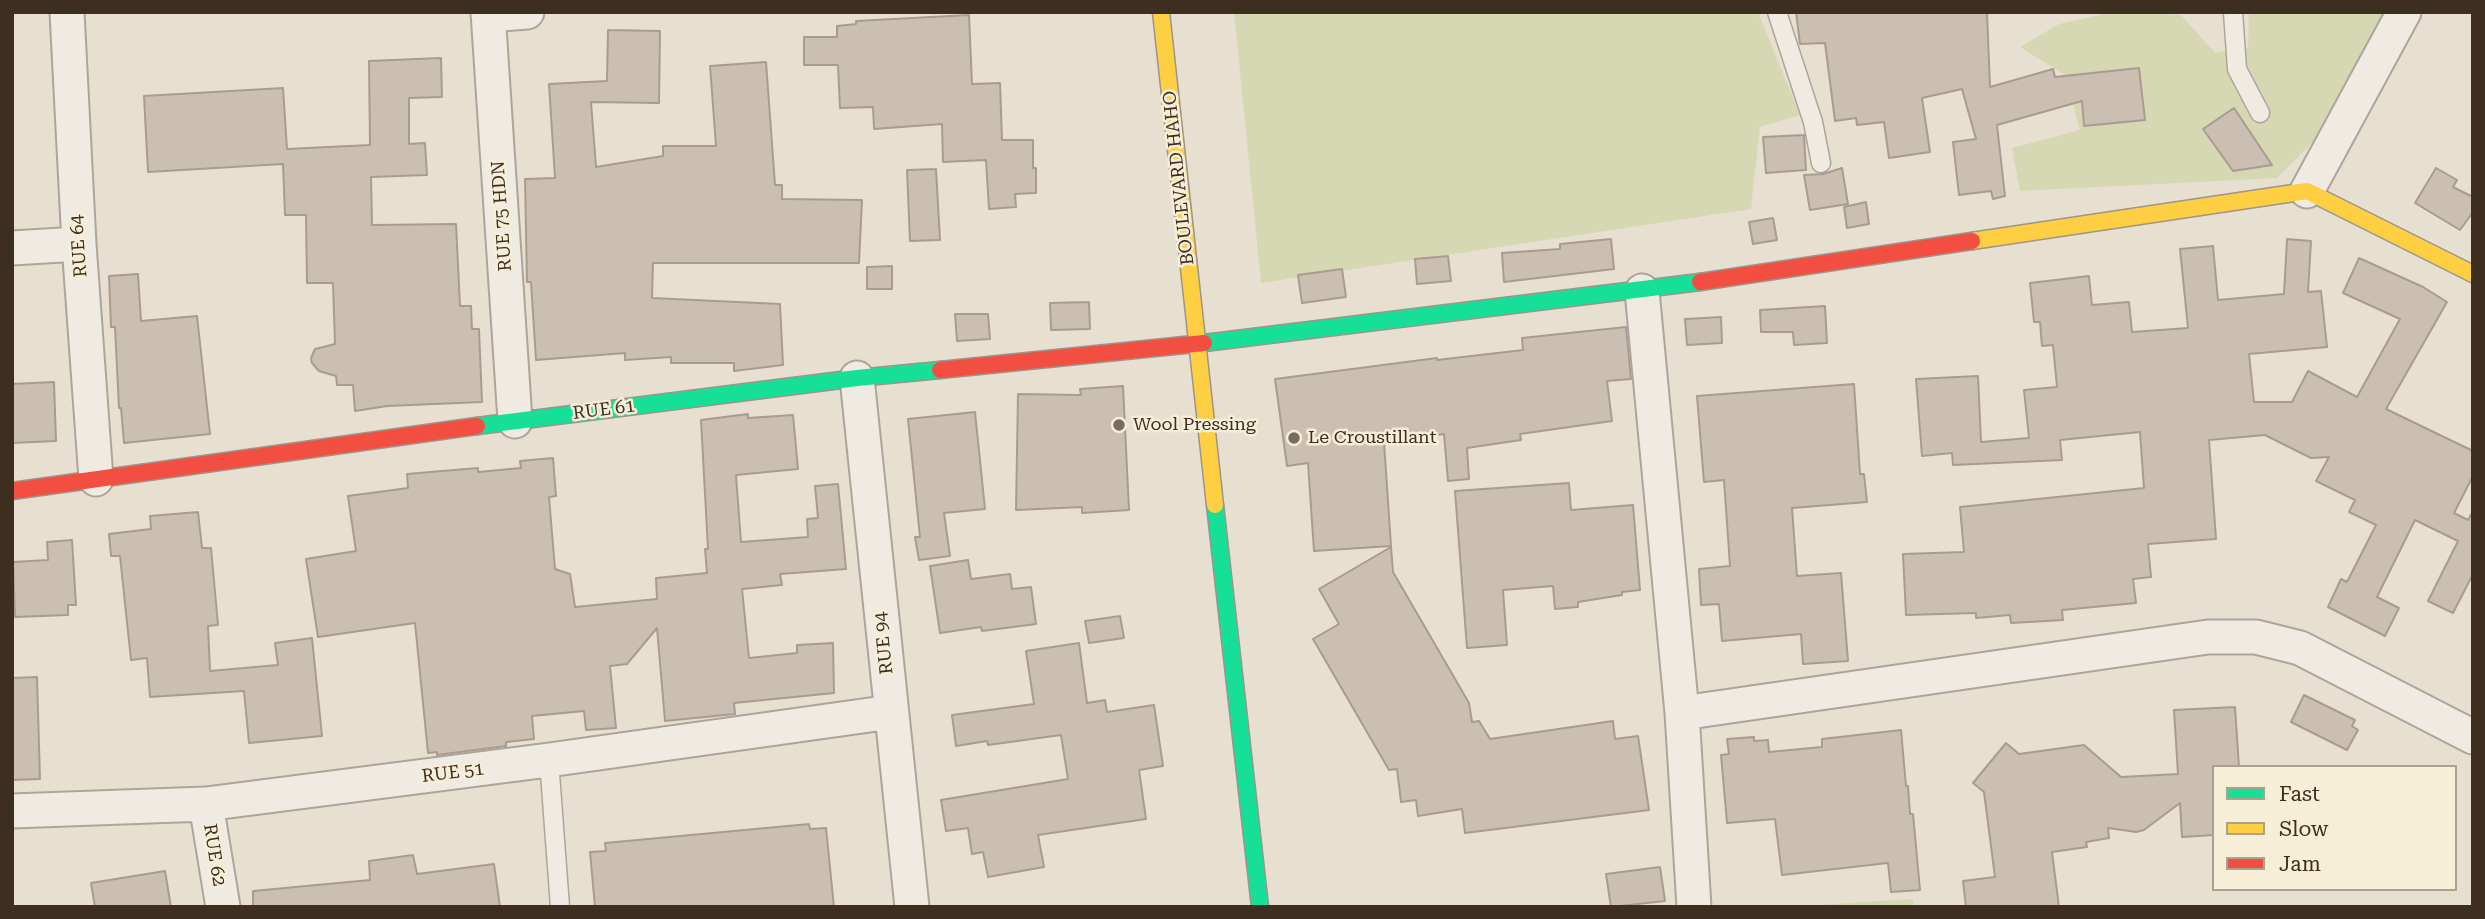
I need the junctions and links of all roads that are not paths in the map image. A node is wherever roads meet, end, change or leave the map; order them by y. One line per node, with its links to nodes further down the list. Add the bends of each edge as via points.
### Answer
1 (67, 12): 11 (street, RUE 64)
2 (527, 12): 7 (street)
3 (1161, 12): 15 (street, BOULEVARD HAHO)
4 (1777, 12): 9 (lane, via 1813,122)
5 (2233, 12): 8 (lane, via 2237,68)
6 (2404, 12): 10 (street)
7 (488, 13): 17 (street, RUE 75 HDN)
8 (2260, 113)
9 (1821, 163)
10 (2306, 191): 13 (street); 14 (street, RUE 61)
11 (79, 244): 12 (street); 18 (street, RUE 64)
12 (12, 248)
13 (2473, 275)
14 (1642, 291): 15 (street, RUE 61); 21 (street)
15 (1198, 344): 16 (street, RUE 61); 29 (street, BOULEVARD HAHO)
16 (857, 378): 17 (street, RUE 61); 20 (street, RUE 94)
17 (515, 421): 18 (street, RUE 61)
18 (96, 479): 19 (street, RUE 61)
19 (12, 491)
20 (891, 712): 23 (street, RUE 51); 28 (street, RUE 94)
21 (1682, 713): 22 (street, via 2208,637 2256,636 2300,648); 30 (street)
22 (2471, 732)
23 (549, 760): 24 (street, RUE 51); 27 (lane)
24 (206, 804): 25 (street, RUE 51); 26 (street, RUE 62)
25 (12, 811)
26 (223, 907)
27 (561, 907)
28 (912, 907)
29 (1260, 907)
30 (1695, 907)

